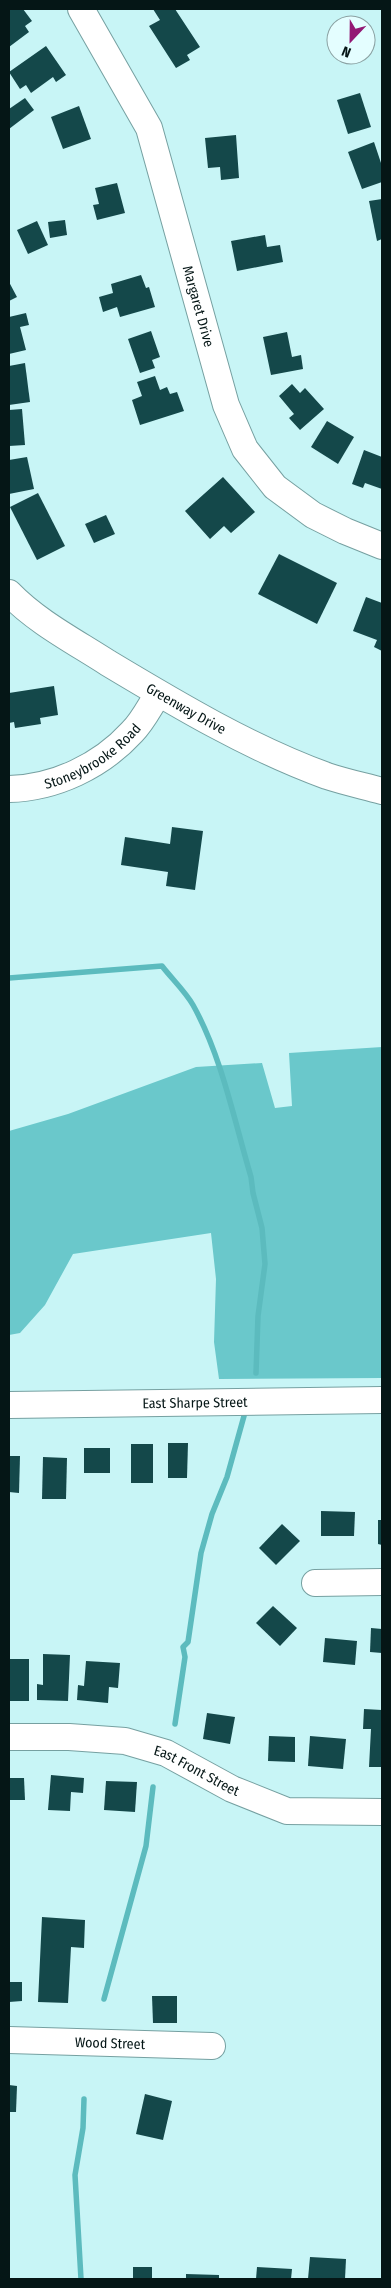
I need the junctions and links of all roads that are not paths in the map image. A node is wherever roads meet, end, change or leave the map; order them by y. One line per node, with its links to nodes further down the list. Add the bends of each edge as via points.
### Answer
1 (81, 9): 2 (street, Margaret Drive, via 150,128 226,405 245,449 275,487 313,515)
2 (382, 546)
3 (9, 593): 4 (street, Greenway Drive, via 46,623)
4 (158, 694): 5 (street, Stoneybrooke Road, via 133,732 99,762 58,781); 6 (street, Greenway Drive, via 282,757 329,776)
5 (9, 789)
6 (382, 791)
7 (382, 1400): 8 (street, East Sharpe Street)
8 (9, 1405)
9 (382, 1582): 10 (street)
10 (315, 1583)
11 (9, 1737): 12 (street, East Front Street, via 125,1741 166,1754 232,1789 287,1811)
12 (382, 1812)
13 (9, 2040): 14 (street, Wood Street)
14 (212, 2046)

